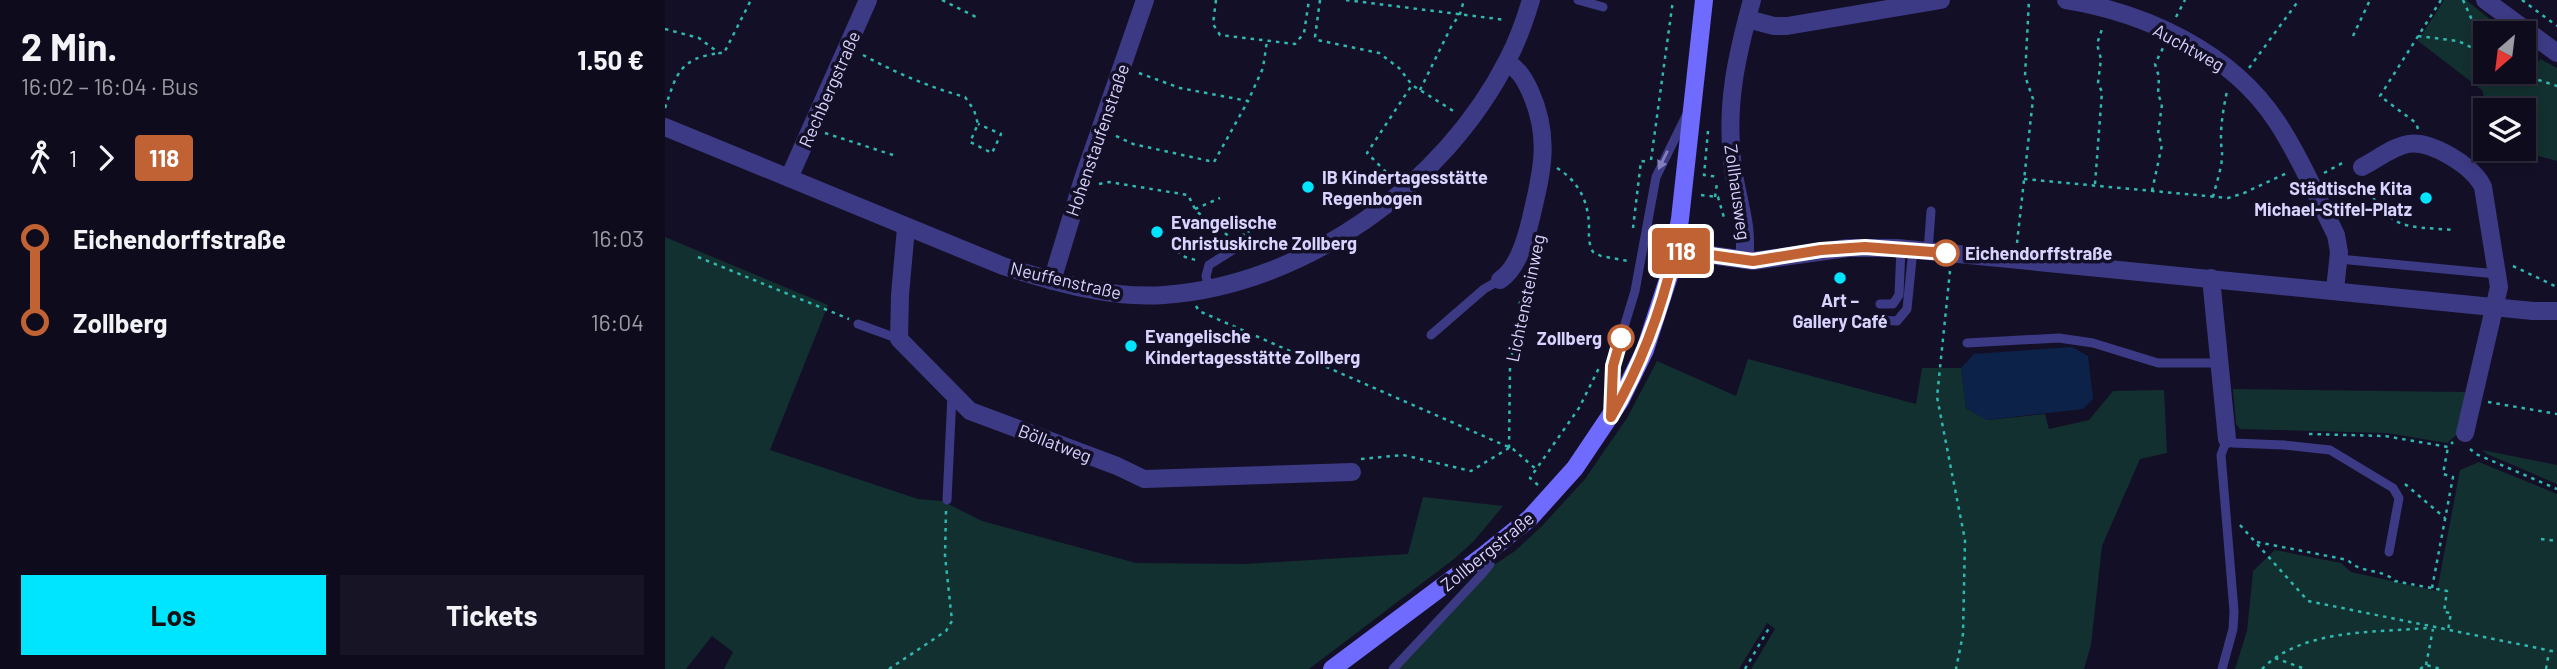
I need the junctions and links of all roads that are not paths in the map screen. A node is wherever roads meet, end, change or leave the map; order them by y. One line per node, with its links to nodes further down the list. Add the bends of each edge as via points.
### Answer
1 (868, 0): 17 (street, Rechbergstraße)
2 (1145, 0): 28 (street, Hohenstaufenstraße)
3 (1531, 0): 13 (street, Neuffenstraße)
4 (1578, 0): 10 (lane)
5 (1705, 0): 14 (main road, Zollbergstraße)
6 (1752, 0): 11 (street, Zollhausweg)
7 (1941, 0): 11 (street, via 1787,26)
8 (2066, 0): 23 (street, Auchtweg, via 2172,27 2203,51 2240,70 2301,166 2336,235)
9 (2485, 0): 12 (street)
10 (1603, 7)
11 (1747, 19): 24 (street, Zollhausweg, via 1733,72 1730,113 1734,178 1747,239)
12 (2557, 53)
13 (1507, 62): 27 (street, Lichtensteinweg, via 1523,76 1532,96 1544,136 1544,157 1526,236 1510,271); 30 (street, Neuffenstraße, via 1470,121 1435,161 1366,219 1322,247 1252,277)
14 (1694, 100): 22 (main road, Zollbergstraße); 41 (lane, one-way to 41, via 1656,177 1635,291 1614,360)
15 (665, 127): 17 (street, Neuffenstraße)
16 (2357, 163): 25 (street, via 2402,146 2422,145 2465,164 2480,180)
17 (789, 178): 19 (street, Neuffenstraße)
18 (1931, 211): 21 (lane)
19 (906, 228): 28 (street, Neuffenstraße); 37 (street)
20 (1234, 244): 30 (lane, via 1211,263)
21 (1914, 249): 24 (street, via 1848,248); 26 (street); 31 (lane, via 1899,295 1893,304); 34 (lane, via 1907,309 1897,321)
22 (1675, 250): 24 (street); 41 (main road, Zollbergstraße, via 1649,340)
23 (2339, 259): 25 (lane); 29 (street, Auchtweg)
24 (1744, 260)
25 (2497, 265): 32 (street, via 2499,287)
26 (2211, 278): 29 (street); 39 (street)
27 (1500, 280): 36 (lane)
28 (1052, 281): 30 (street, Neuffenstraße, via 1115,293 1162,296)
29 (2335, 290): 32 (street)
30 (1201, 291)
31 (1880, 304)
32 (2494, 307): 33 (street); 42 (street)
33 (2557, 311)
34 (1878, 320)
35 (859, 324): 37 (lane)
36 (1431, 335)
37 (899, 339): 40 (street, Böllatweg)
38 (1966, 343): 39 (lane, via 2059,338 2093,343 2148,361)
39 (2219, 363): 43 (street)
40 (952, 393): 44 (street, Böllatweg, via 972,412 1144,479); 45 (lane)
41 (1611, 417): 47 (main road, Zollbergstraße, via 1551,496)
42 (2465, 433)
43 (2227, 439): 46 (lane, via 2330,450 2389,486 2399,498); 50 (lane, via 2221,452 2234,620)
44 (1352, 471)
45 (947, 500)
46 (2389, 552)
47 (1483, 556): 48 (main road, Zollbergstraße); 49 (lane, via 1490,564)
48 (1332, 669)
49 (1393, 669)
50 (2223, 669)

